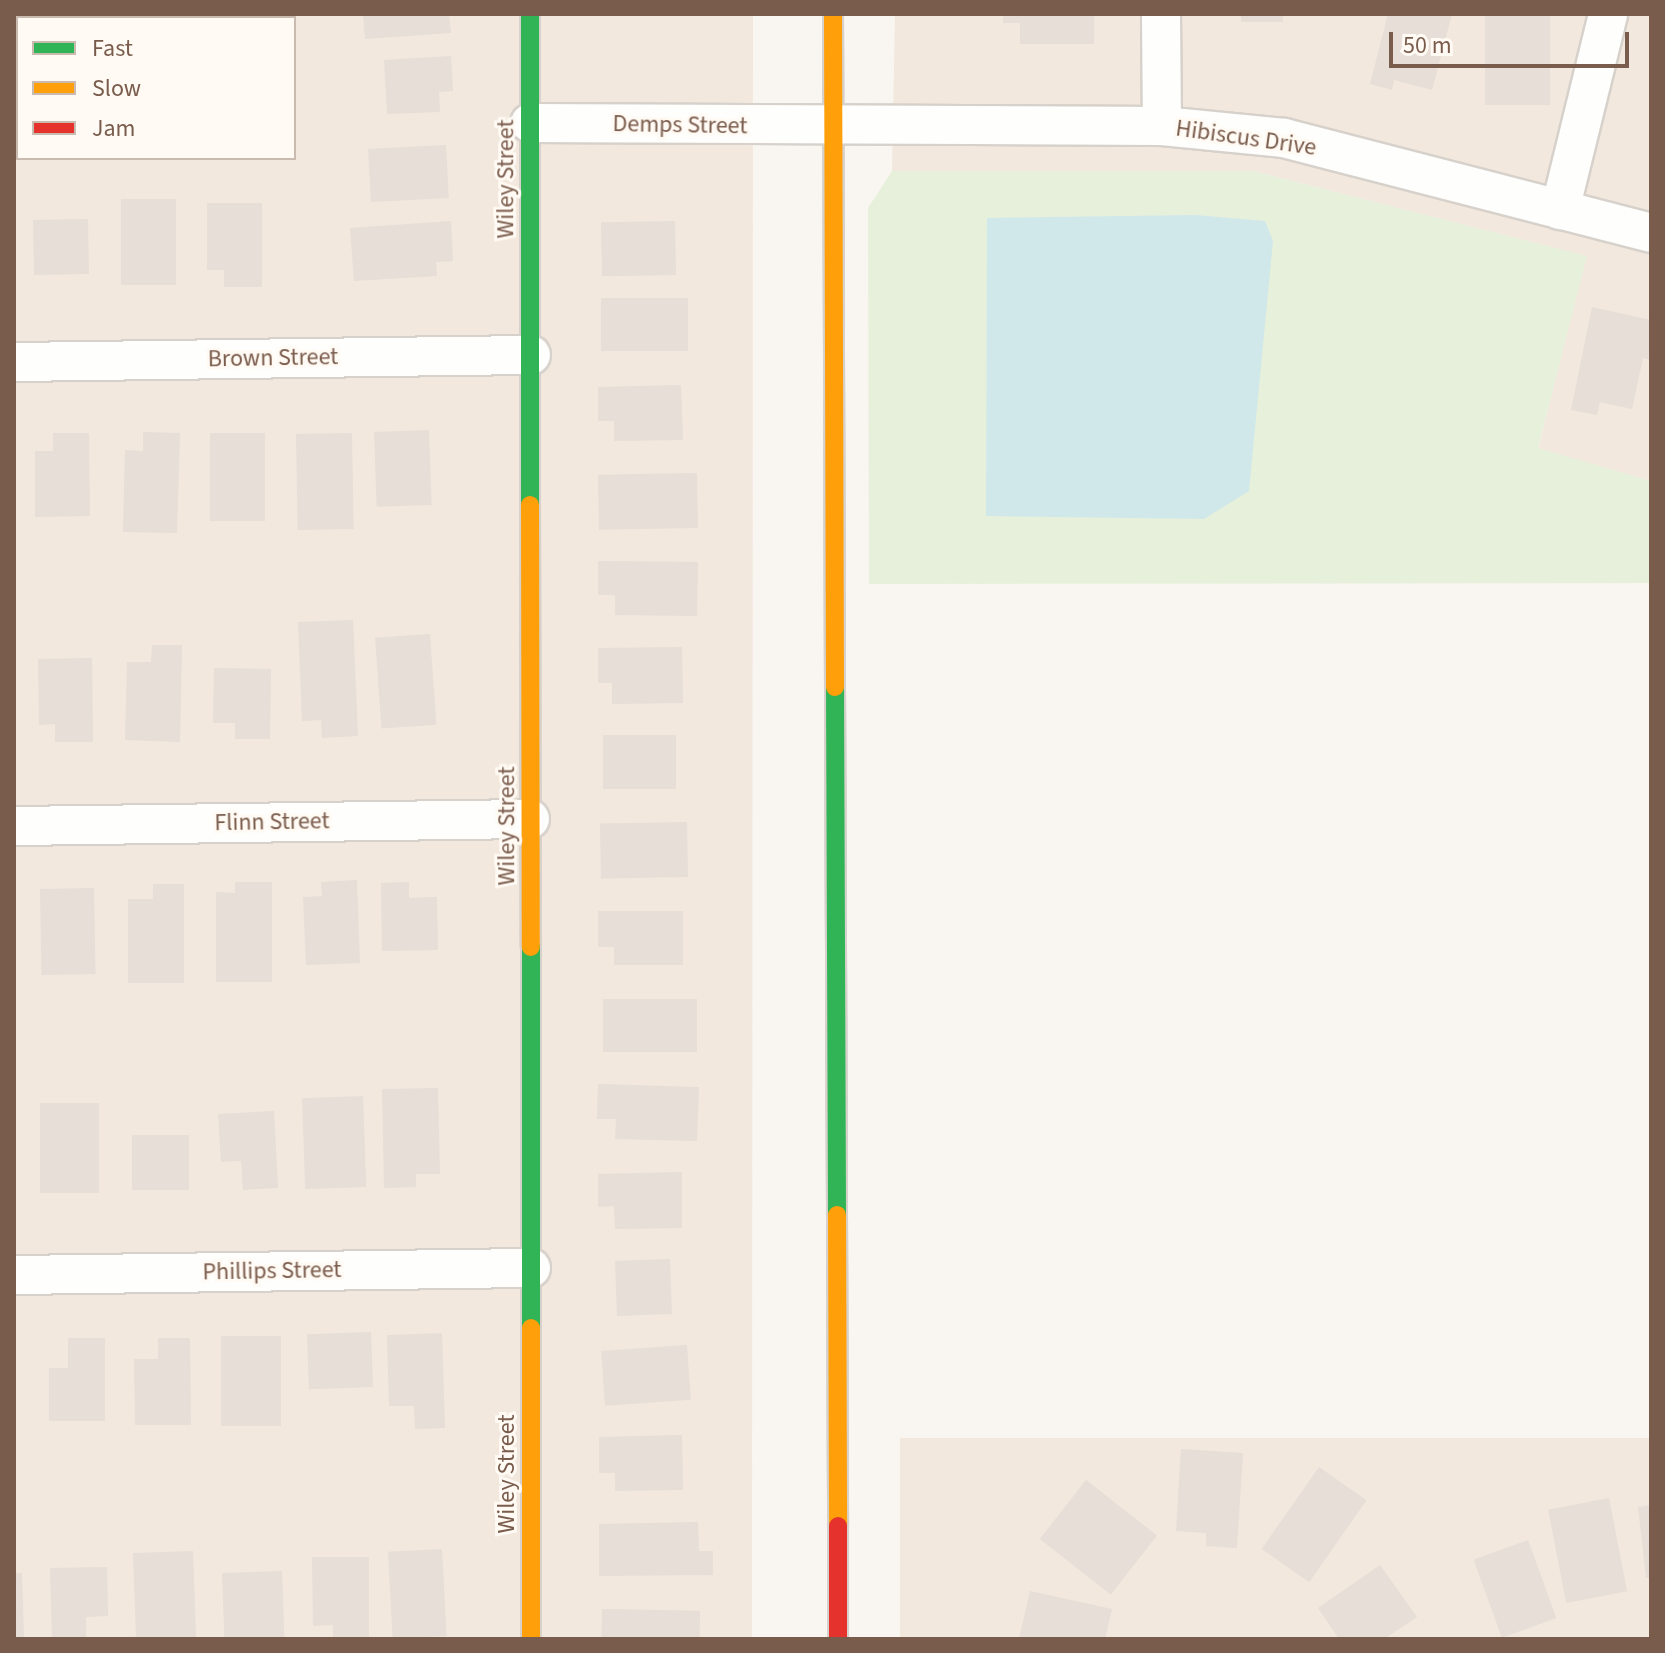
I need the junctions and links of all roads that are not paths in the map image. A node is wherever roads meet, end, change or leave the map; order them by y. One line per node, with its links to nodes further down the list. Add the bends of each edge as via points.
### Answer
1 (530, 14): 5 (street, Wiley Street)
2 (833, 14): 6 (street)
3 (1161, 14): 7 (street)
4 (1608, 14): 8 (street)
5 (530, 123): 6 (street, Demps Street); 10 (street, Wiley Street)
6 (831, 126): 7 (street, Hibiscus Drive); 17 (street)
7 (1162, 126): 8 (street, Hibiscus Drive, via 1284,138)
8 (1560, 210): 9 (street, Hibiscus Drive)
9 (1651, 233)
10 (531, 355): 11 (street, Brown Street); 12 (street, Wiley Street)
11 (14, 362)
12 (530, 819): 13 (street, Flinn Street); 14 (street, Wiley Street)
13 (14, 826)
14 (531, 1268): 15 (street, Phillips Street); 16 (street, Wiley Street)
15 (14, 1275)
16 (531, 1639)
17 (838, 1639)

